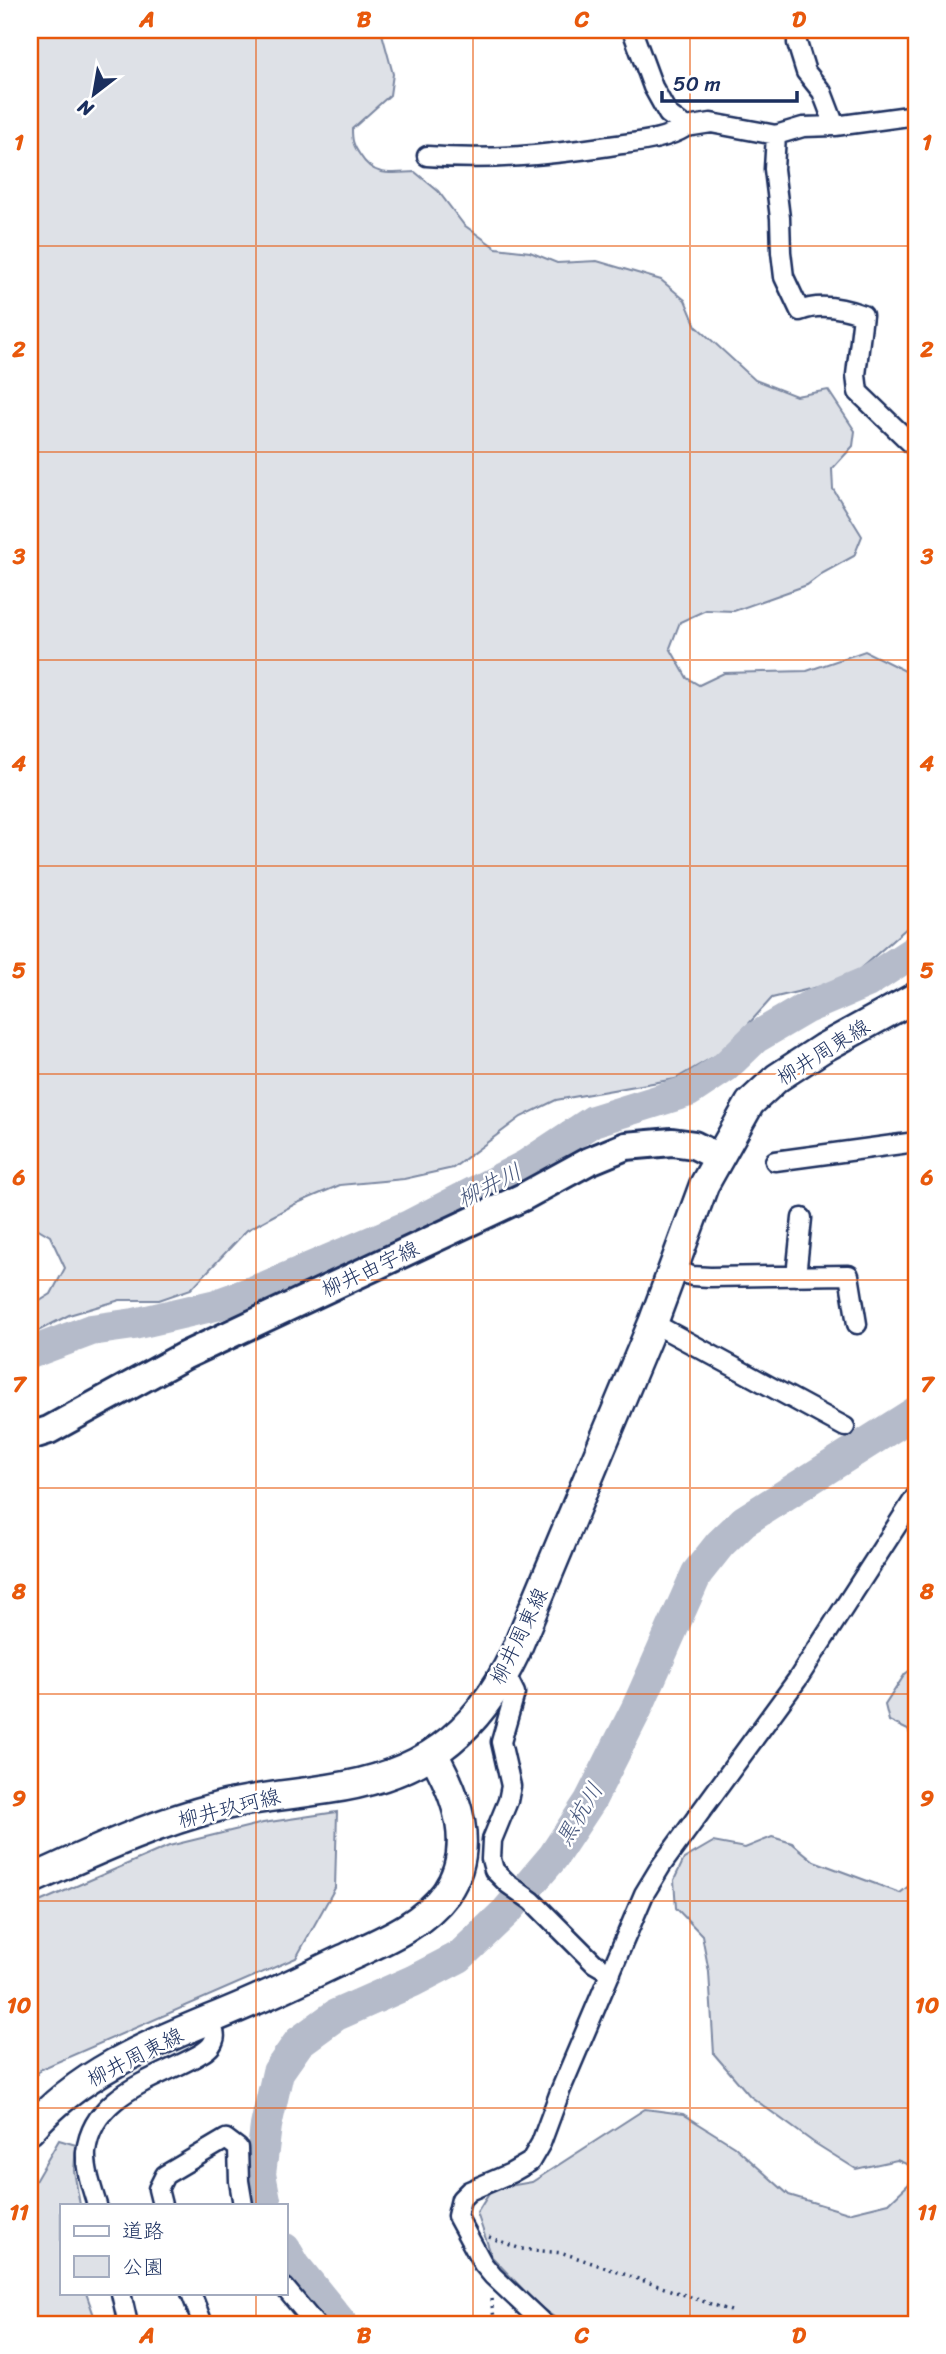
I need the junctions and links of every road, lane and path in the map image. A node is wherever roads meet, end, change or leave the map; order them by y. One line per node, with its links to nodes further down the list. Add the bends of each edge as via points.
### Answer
1 (632, 30): 4 (street, via 668,114)
2 (797, 30): 5 (street, via 806,72 822,92)
3 (916, 115): 5 (street)
4 (686, 127): 6 (street, via 711,123); 7 (street, via 653,140 519,158)
5 (835, 127): 6 (street, via 803,127)
6 (776, 135): 8 (street, via 774,169 784,277 800,311 843,308 863,315 856,375 859,392)
7 (426, 156)
8 (916, 448)
9 (916, 996): 11 (main road, 柳井周東線, via 777,1078 750,1103)
10 (916, 1143): 12 (street)
11 (718, 1157): 14 (main road, 柳井周東線); 19 (main road, 柳井由宇線, via 694,1144 626,1146 184,1356)
12 (775, 1161)
13 (802, 1218): 15 (street)
14 (672, 1268): 15 (street, via 692,1276); 16 (main road, 柳井周東線)
15 (796, 1276): 17 (street, via 849,1275)
16 (653, 1323): 18 (street); 21 (main road, 柳井周東線)
17 (857, 1324)
18 (845, 1427)
19 (30, 1436)
20 (916, 1496): 24 (street, via 797,1681 661,1866 644,1894)
21 (504, 1676): 22 (main road, 柳井周東線, via 475,1718); 24 (street, via 515,1693 501,1742 511,1786 492,1840 494,1870)
22 (433, 1754): 23 (main road, 柳井玖珂線, via 372,1780 218,1807 134,1834); 25 (main road, 柳井周東線, via 461,1815 458,1867 446,1892 427,1914 393,1935)
23 (30, 1880)
24 (611, 1973): 38 (street, via 530,2162 469,2191 461,2199 457,2216 483,2264)
25 (208, 2020): 26 (main road, 柳井周東線, via 103,2069 65,2095); 27 (street, via 215,2039 208,2050 131,2088 111,2103 92,2129 86,2154)
26 (30, 2130)
27 (97, 2204)
28 (162, 2204): 29 (street, via 158,2189 165,2175 226,2139 238,2148)
29 (243, 2204)
30 (485, 2236): 34 (path, via 521,2249 563,2253)
31 (287, 2290): 37 (street)
32 (121, 2294): 35 (street)
33 (191, 2294): 36 (street)
34 (734, 2312)
35 (128, 2324)
36 (203, 2324)
37 (315, 2324)
38 (544, 2324)

